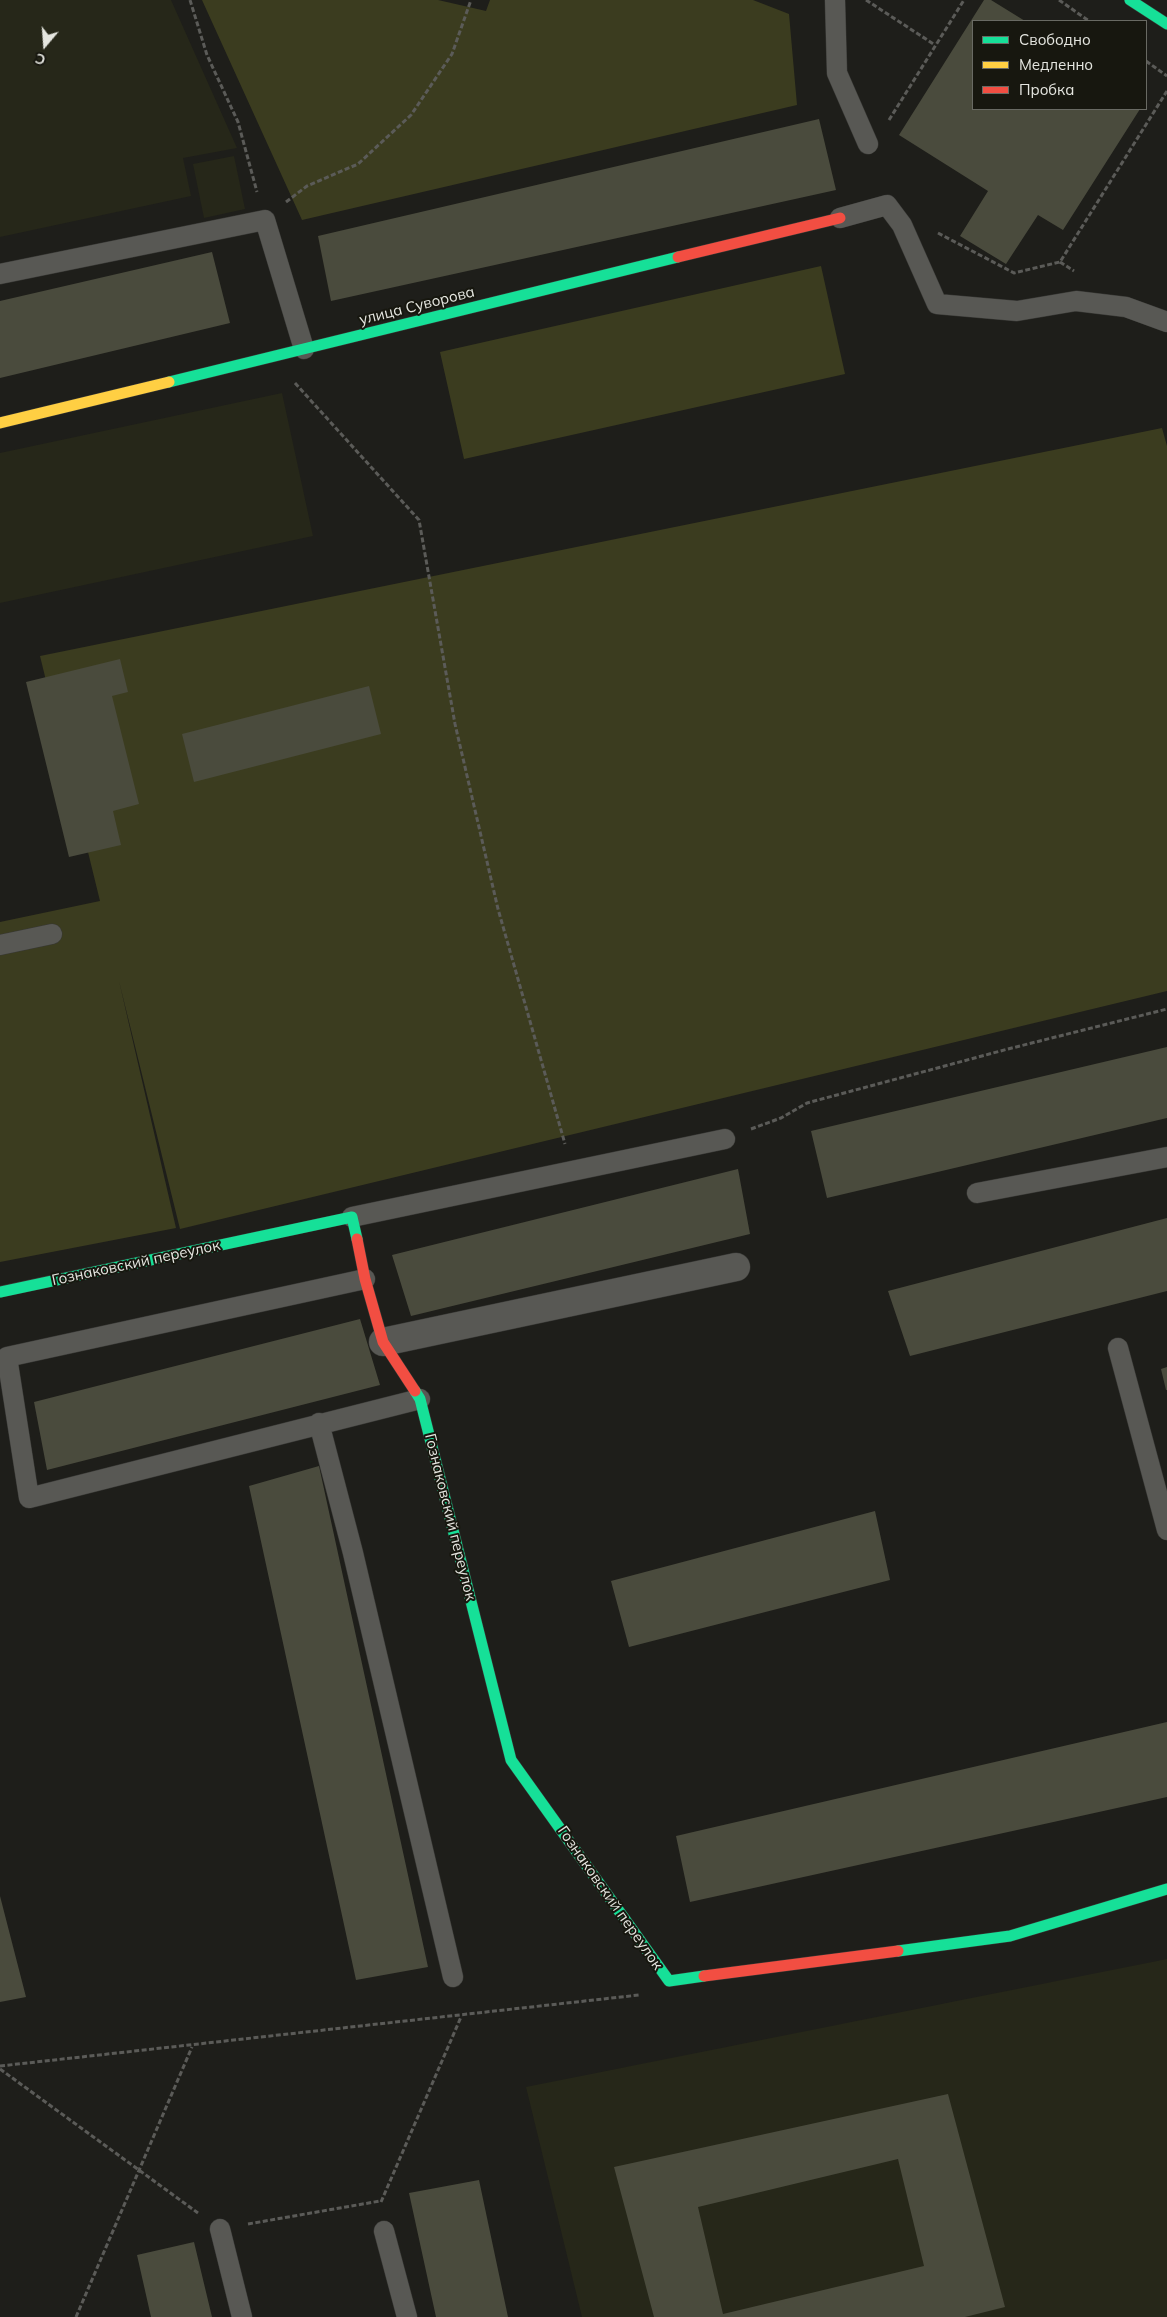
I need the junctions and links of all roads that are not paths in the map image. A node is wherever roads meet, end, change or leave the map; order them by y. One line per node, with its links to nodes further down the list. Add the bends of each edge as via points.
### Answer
1 (835, 0): 4 (lane, via 838,73)
2 (1130, 0): 3 (street)
3 (1167, 24)
4 (868, 144)
5 (840, 218): 7 (lane, via 887,206 902,225 937,304 1016,311 1076,301 1126,307); 8 (street, улица Суворова)
6 (0, 274): 8 (lane, via 265,220)
7 (1167, 322)
8 (304, 349): 9 (street, улица Суворова)
9 (0, 423)
10 (52, 934): 11 (lane)
11 (0, 945)
12 (725, 1139): 15 (lane)
13 (1167, 1157): 14 (lane)
14 (977, 1193)
15 (352, 1217): 17 (street, Гознаковский переулок); 18 (street, Гознаковский переулок)
16 (736, 1267): 19 (street)
17 (365, 1279): 19 (street, Гознаковский переулок); 22 (lane, via 7,1357 29,1498)
18 (0, 1292)
19 (383, 1342): 21 (street, Гознаковский переулок)
20 (1118, 1348): 23 (lane)
21 (420, 1399): 22 (lane); 24 (street, Гознаковский переулок, via 512,1760 669,1982 1010,1936)
22 (319, 1423): 25 (lane)
23 (1167, 1530)
24 (1167, 1889)
25 (453, 1977)
26 (220, 2229): 28 (lane)
27 (384, 2232): 29 (lane)
28 (242, 2317)
29 (407, 2317)

